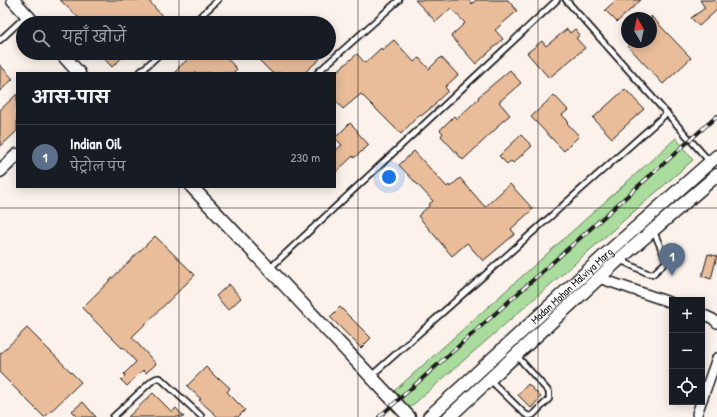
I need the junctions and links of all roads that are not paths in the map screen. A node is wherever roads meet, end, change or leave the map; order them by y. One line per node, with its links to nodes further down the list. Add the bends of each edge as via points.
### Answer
1 (13, 0): 6 (main road)
2 (218, 0): 7 (lane)
3 (399, 0): 10 (lane)
4 (557, 0): 25 (lane)
5 (566, 0): 17 (lane)
6 (27, 16)
7 (201, 16)
8 (16, 29): 9 (lane)
9 (0, 40)
10 (336, 56)
11 (67, 60): 14 (main road)
12 (153, 60): 15 (lane)
13 (332, 60): 16 (lane)
14 (78, 72)
15 (140, 72)
16 (318, 72)
17 (668, 113): 19 (lane); 32 (lane)
18 (16, 156): 20 (main road)
19 (713, 159): 40 (main road, Madan Mohan Malviya Marg)
20 (0, 171)
21 (717, 175): 23 (main road, Madan Mohan Malviya Marg)
22 (193, 188): 25 (main road)
23 (653, 230): 24 (main road, Madan Mohan Malviya Marg); 24 (lane, via 666,262 652,274)
24 (619, 260): 26 (main road, Madan Mohan Malviya Marg)
25 (269, 269): 32 (main road)
26 (599, 278): 27 (street); 30 (main road, Madan Mohan Malviya Marg)
27 (669, 302)
28 (705, 315): 29 (street)
29 (717, 323)
30 (516, 356): 33 (main road, Madan Mohan Malviya Marg); 33 (lane, via 550,395 533,415 525,414)
31 (717, 358): 34 (street)
32 (370, 376): 39 (main road)
33 (490, 380): 41 (main road, Madan Mohan Malviya Marg)
34 (705, 392)
35 (700, 405): 36 (street)
36 (697, 414)
37 (113, 417): 38 (lane, via 153,380 160,378)
38 (201, 417)
39 (409, 417)
40 (429, 417)
41 (449, 417)

